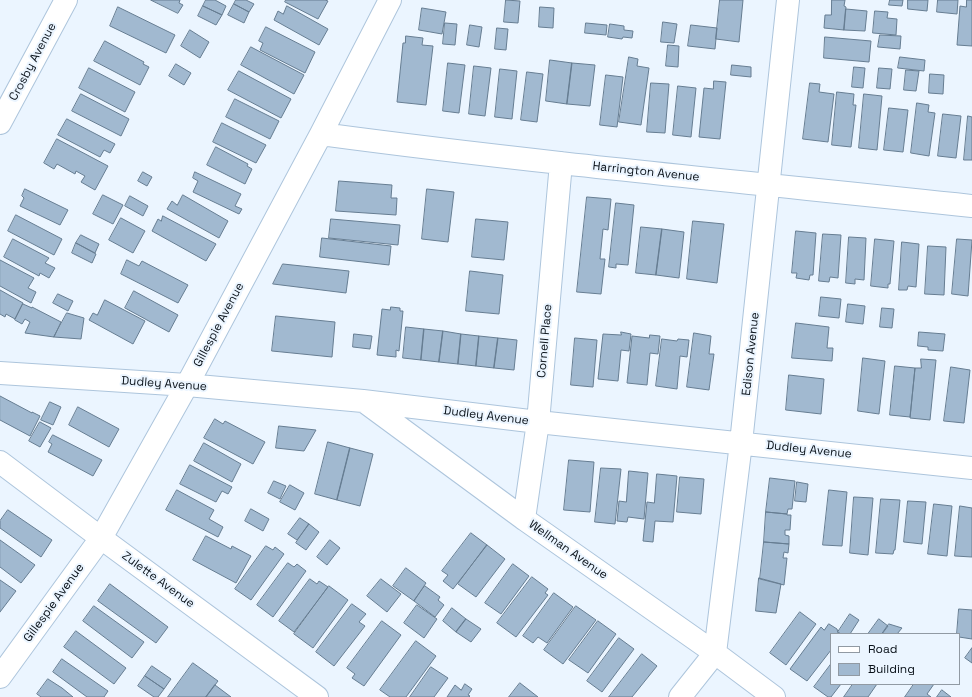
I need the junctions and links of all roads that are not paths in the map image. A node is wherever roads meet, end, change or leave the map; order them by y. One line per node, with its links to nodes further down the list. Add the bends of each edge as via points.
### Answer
1 (66, 0): 4 (street, Crosby Avenue)
2 (390, 0): 5 (street, Gillespie Avenue)
3 (788, 0): 7 (street, Edison Avenue)
4 (0, 123)
5 (321, 134): 6 (street, Harrington Avenue); 10 (street, Gillespie Avenue)
6 (561, 163): 7 (street, Harrington Avenue); 12 (street, Cornell Place)
7 (769, 184): 8 (street, Harrington Avenue); 13 (street, Edison Avenue)
8 (972, 206)
9 (0, 374): 10 (street, Dudley Avenue)
10 (187, 385): 11 (street, Dudley Avenue); 17 (street, Gillespie Avenue)
11 (363, 401): 12 (street, Dudley Avenue); 16 (street, Wellman Avenue)
12 (538, 422): 13 (street, Dudley Avenue); 16 (street, Cornell Place)
13 (741, 443): 15 (street, Dudley Avenue); 18 (street, Edison Avenue)
14 (0, 462): 17 (street, Zulette Avenue)
15 (972, 468)
16 (524, 519): 18 (street, Wellman Avenue)
17 (101, 538): 19 (street, Gillespie Avenue); 20 (street, Zulette Avenue)
18 (715, 652): 21 (street); 22 (street, Wellman Avenue)
19 (0, 677)
20 (317, 697)
21 (680, 697)
22 (774, 697)

